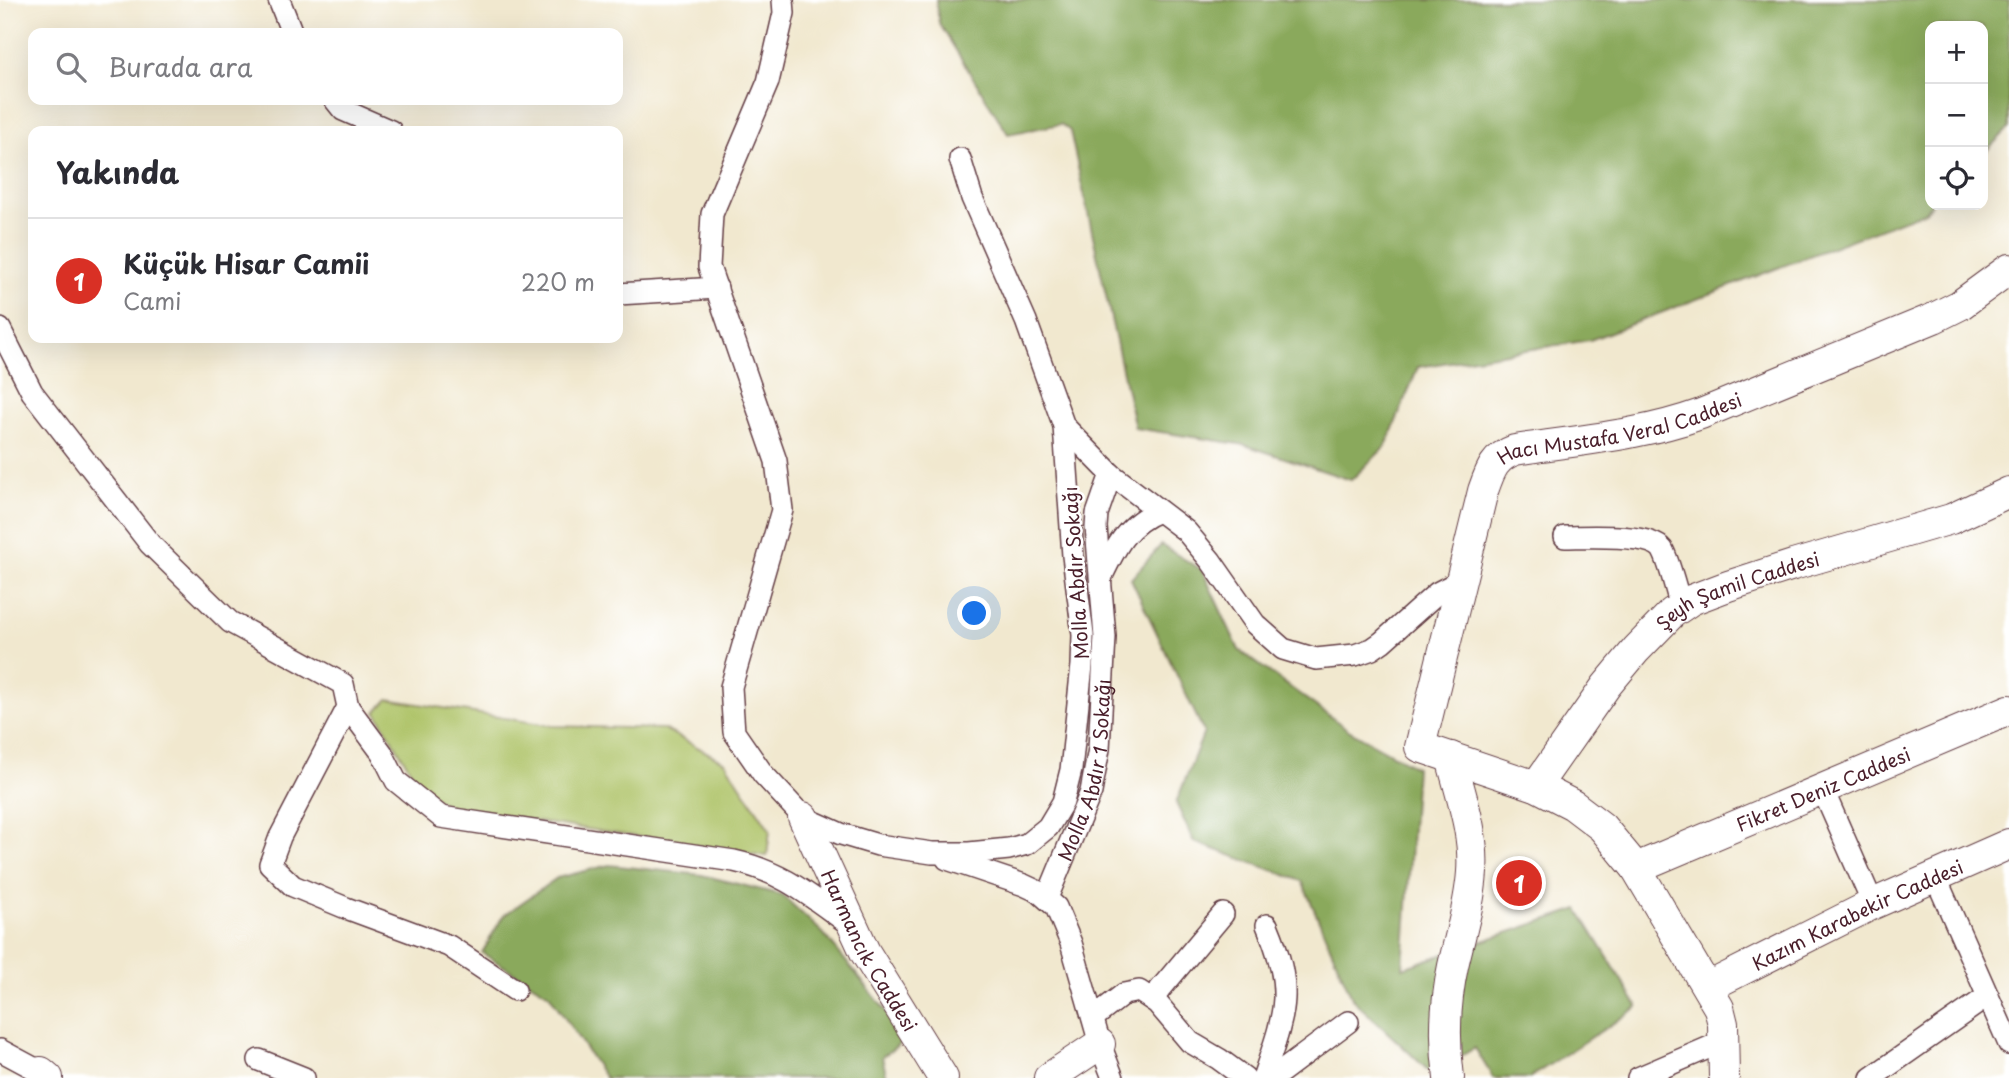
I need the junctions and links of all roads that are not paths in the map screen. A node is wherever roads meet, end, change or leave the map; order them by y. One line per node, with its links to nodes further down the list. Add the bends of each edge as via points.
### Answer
1 (279, 0): 3 (street)
2 (783, 0): 8 (street, via 768,82 712,214 709,267)
3 (290, 28)
4 (339, 105): 5 (street)
5 (380, 126)
6 (960, 159): 11 (street, Molla Abdır Sokağı)
7 (2009, 269): 17 (street, Hacı Mustafa Veral Caddesi, via 1934,318 1701,414 1634,433 1501,455 1490,469)
8 (717, 288): 9 (street); 24 (street, via 776,461 782,510 731,687 734,732 763,774)
9 (623, 295)
10 (0, 329): 19 (street, via 32,392 150,544 230,622 344,684)
11 (1064, 426): 12 (street); 26 (street, Molla Abdır Sokağı, via 1083,635 1068,786 1048,827 1027,844)
12 (1111, 474): 14 (street); 16 (street, Molla Abdır 1 Sokağı, via 1097,514)
13 (2009, 492): 18 (street, Şeyh Şamil Caddesi, via 1951,520 1728,586)
14 (1159, 511): 16 (street, via 1127,531); 17 (street, via 1199,545 1255,624 1283,649 1302,656 1335,658 1372,649 1437,593)
15 (1566, 537): 18 (street, via 1652,541 1662,550)
16 (1101, 579): 29 (street, Molla Abdır 1 Sokağı, via 1105,637 1095,773)
17 (1460, 582): 21 (street, Hacı Mustafa Veral Caddesi, via 1420,747)
18 (1681, 607): 22 (street, Şeyh Şamil Caddesi, via 1655,629 1606,686)
19 (348, 707): 33 (street, via 396,781 441,817 760,866); 34 (street, via 270,864 293,886 449,946)
20 (2009, 710): 23 (street, Fikret Deniz Caddesi)
21 (1451, 757): 22 (street); 52 (street, via 1472,857 1447,1006)
22 (1536, 786): 27 (street, via 1590,816)
23 (1822, 788): 27 (street, Fikret Deniz Caddesi); 30 (street)
24 (803, 817): 26 (street, Molla Abdır Sokağı, via 878,845); 33 (street, Harmancık Caddesi)
25 (2009, 844): 28 (street, Kazım Karabekir Caddesi)
26 (932, 853): 29 (street, via 1024,885)
27 (1636, 868): 36 (street)
28 (1935, 876): 30 (street, Kazım Karabekir Caddesi); 35 (street)
29 (1047, 898): 39 (street, via 1063,921)
30 (1873, 904): 36 (street, Kazım Karabekir Caddesi)
31 (1223, 914): 37 (street)
32 (1267, 925): 50 (street, via 1283,968 1285,993)
33 (853, 927): 46 (street, Harmancık Caddesi)
34 (515, 990)
35 (1988, 996): 41 (street); 56 (street)
36 (1713, 998): 40 (street); 55 (street, via 1736,1035)
37 (1152, 999): 39 (street, via 1139,991 1124,994); 49 (street, via 1190,1042)
38 (1348, 1022): 51 (street)
39 (1096, 1031): 47 (street); 48 (street)
40 (1724, 1041): 53 (street); 54 (street)
41 (2009, 1044)
42 (0, 1050): 44 (street)
43 (259, 1060): 45 (street)
44 (44, 1075)
45 (304, 1078)
46 (943, 1078)
47 (1049, 1078)
48 (1113, 1078)
49 (1245, 1078)
50 (1263, 1078)
51 (1273, 1078)
52 (1449, 1078)
53 (1638, 1078)
54 (1724, 1078)
55 (1737, 1078)
56 (1871, 1078)

